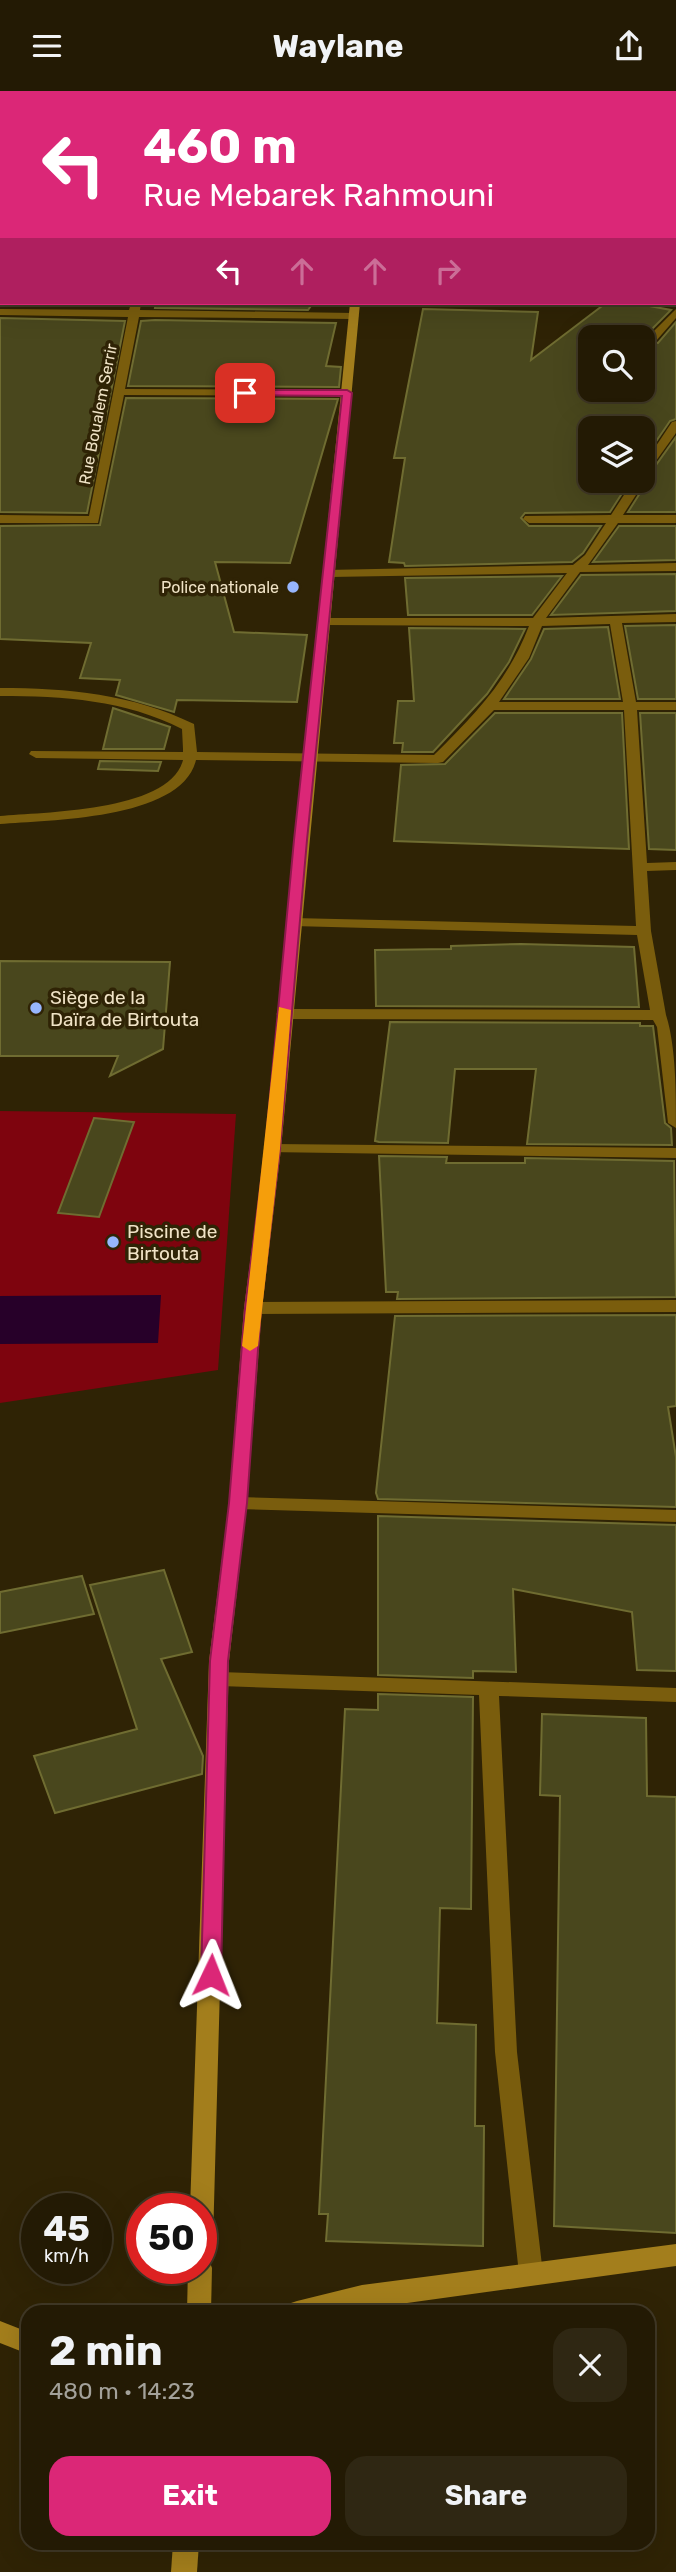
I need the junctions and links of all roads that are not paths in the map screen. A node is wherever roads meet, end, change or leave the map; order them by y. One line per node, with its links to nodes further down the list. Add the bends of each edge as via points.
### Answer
1 (134, 308): 2 (street); 3 (street); 6 (street, Rue Boualem Serrir)
2 (355, 310): 7 (main road)
3 (0, 312)
4 (676, 312): 5 (street)
5 (655, 336)
6 (118, 392): 7 (street); 12 (street, Rue Boualem Serrir, via 94,520)
7 (347, 393): 18 (main road)
8 (676, 425): 9 (street)
9 (670, 440): 10 (street)
10 (655, 459)
11 (632, 493): 15 (street)
12 (0, 519)
13 (529, 519): 15 (street)
14 (676, 519): 15 (street)
15 (615, 520): 17 (street)
16 (676, 567): 17 (street)
17 (577, 568): 18 (street); 22 (street)
18 (330, 573): 21 (main road)
19 (676, 618): 20 (street)
20 (615, 619): 22 (street); 24 (street)
21 (325, 621): 22 (street); 29 (main road)
22 (537, 622): 25 (street, via 523,658)
23 (0, 692): 28 (street, via 102,698 162,711 188,727)
24 (629, 705): 25 (street); 26 (street); 32 (street)
25 (490, 706): 29 (street, via 438,759)
26 (676, 706)
27 (36, 754): 28 (street)
28 (189, 756): 29 (street); 30 (street, via 186,770 164,790 121,808)
29 (309, 758): 33 (main road)
30 (0, 820)
31 (676, 866): 32 (street)
32 (640, 867): 34 (street)
33 (293, 922): 34 (street); 35 (main road)
34 (644, 931): 36 (street)
35 (284, 1014): 36 (street); 38 (main road)
36 (666, 1024): 37 (street)
37 (676, 1123)
38 (273, 1149): 39 (street); 41 (main road)
39 (676, 1153)
40 (676, 1306): 41 (street)
41 (253, 1308): 42 (main road)
42 (238, 1503): 43 (street); 44 (main road)
43 (676, 1516)
44 (220, 1679): 45 (street); 47 (main road)
45 (489, 1690): 46 (street); 49 (street, via 506,2052)
46 (676, 1695)
47 (203, 2193)
48 (676, 2255): 49 (main road)
49 (531, 2274): 52 (main road)
50 (200, 2284): 51 (main road)
51 (199, 2305)
52 (325, 2305)
53 (0, 2332): 54 (main road)
54 (21, 2340)
55 (186, 2550): 56 (main road)
56 (184, 2572)

